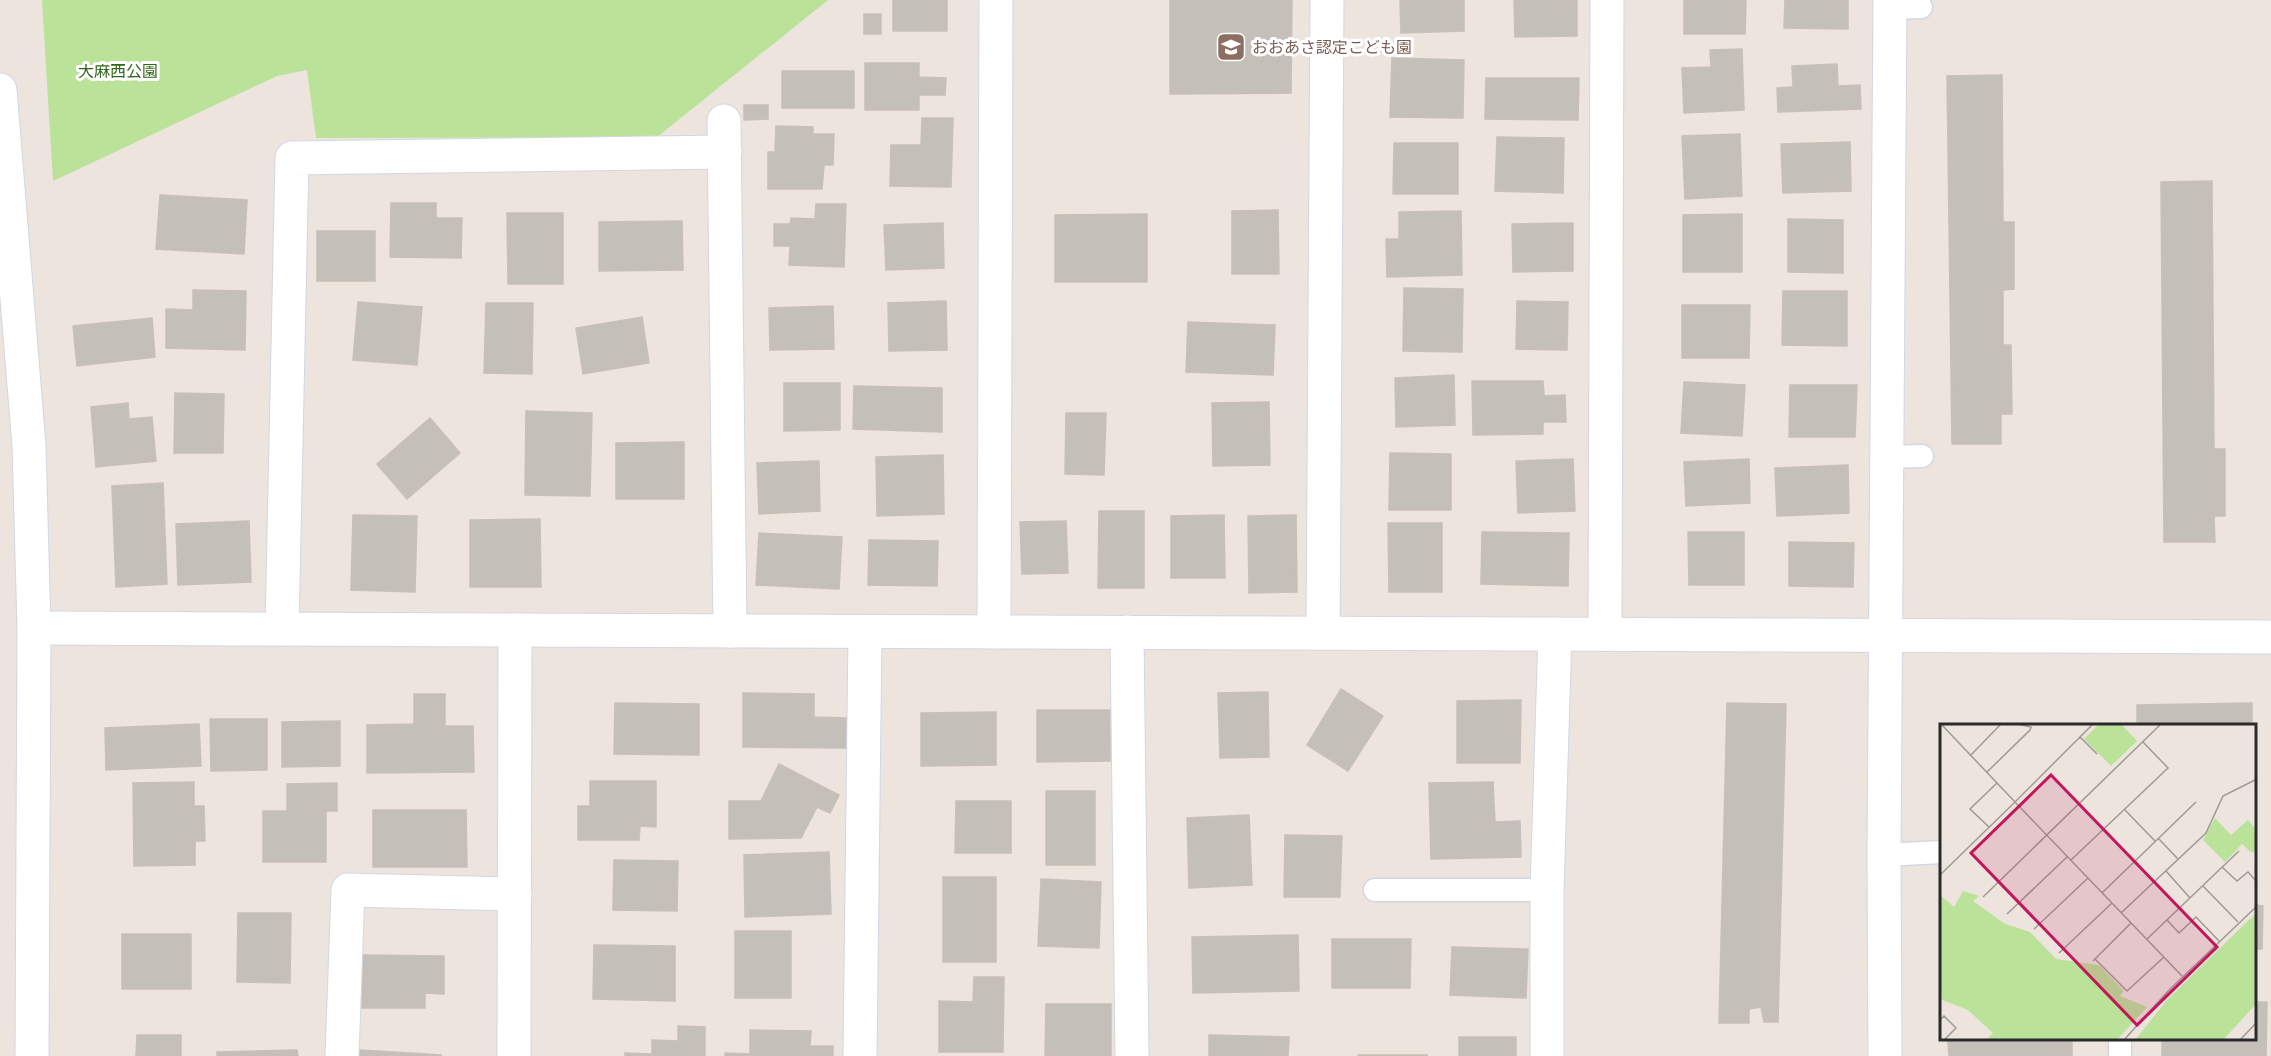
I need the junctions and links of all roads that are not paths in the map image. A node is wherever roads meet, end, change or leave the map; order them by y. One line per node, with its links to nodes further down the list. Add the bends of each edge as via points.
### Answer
1 (996, 0): 13 (street)
2 (1327, 0): 15 (street)
3 (1607, 0): 17 (street)
4 (1900, 5): 7 (street)
5 (0, 90): 8 (street, via 29,446)
6 (1922, 456): 7 (lane)
7 (1888, 457): 18 (street)
8 (33, 628): 9 (street); 25 (street)
9 (282, 629): 10 (street); 11 (street, via 292,158 725,137)
10 (515, 630): 11 (street); 24 (street)
11 (730, 631): 12 (street)
12 (865, 632): 13 (street); 28 (street)
13 (994, 632): 14 (street)
14 (1127, 633): 15 (street); 29 (street)
15 (1323, 633): 16 (street)
16 (1555, 634): 17 (street); 23 (street)
17 (1605, 634): 18 (street)
18 (1887, 635): 19 (street); 21 (street)
19 (2271, 637)
20 (1940, 852): 21 (lane)
21 (1884, 855): 31 (street)
22 (1375, 890): 23 (lane)
23 (1547, 890): 30 (street)
24 (515, 894): 26 (street, via 348,890); 27 (street)
25 (32, 1056)
26 (342, 1056)
27 (514, 1056)
28 (860, 1056)
29 (1132, 1056)
30 (1547, 1056)
31 (1885, 1056)

